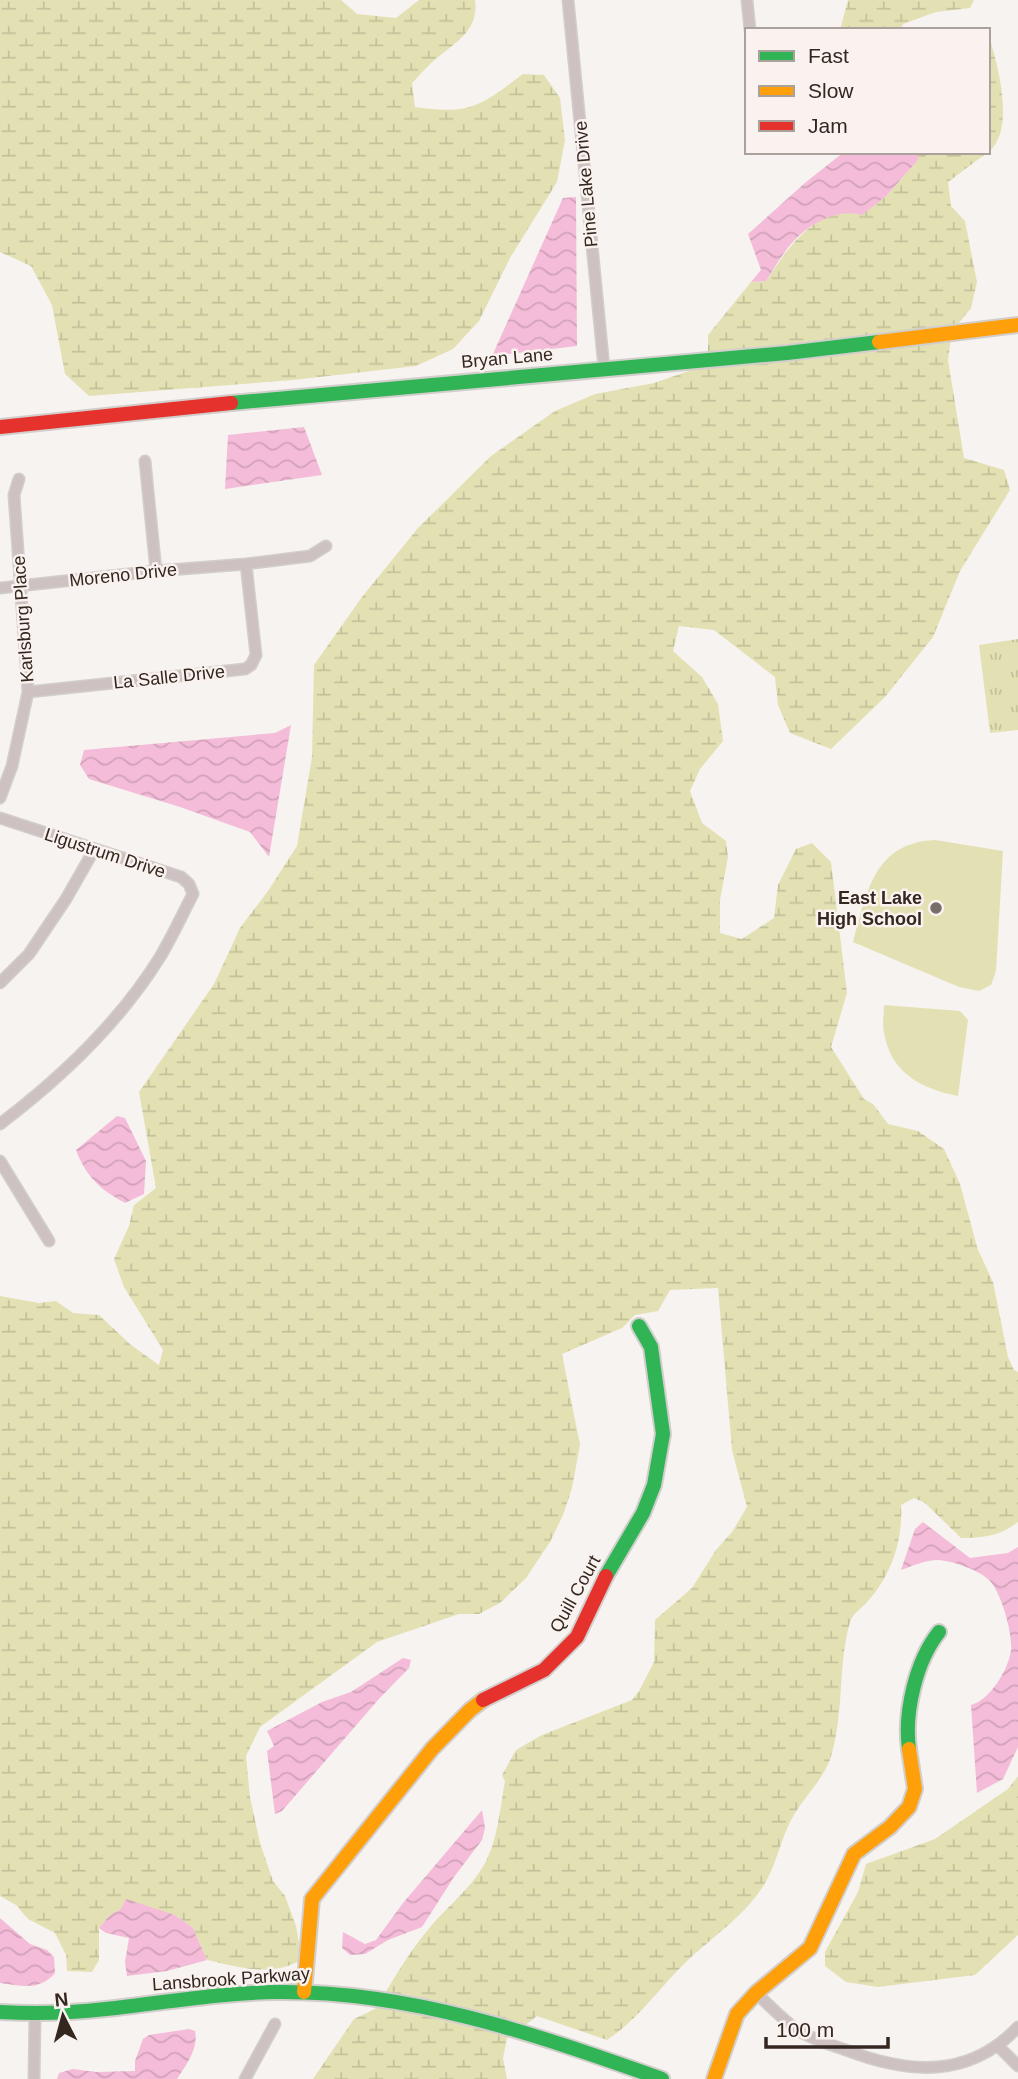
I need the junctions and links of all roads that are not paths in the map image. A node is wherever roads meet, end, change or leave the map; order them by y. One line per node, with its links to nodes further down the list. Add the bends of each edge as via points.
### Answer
1 (568, 0): 5 (street, Pine Lake Drive)
2 (747, 0): 3 (street)
3 (750, 28)
4 (1018, 325): 5 (street, Bryan Lane, via 787,353)
5 (604, 368): 6 (street, Bryan Lane)
6 (0, 427)
7 (145, 461): 11 (street)
8 (19, 479): 12 (street, Karlsburg Place, via 13,495)
9 (326, 546): 10 (street, via 310,556)
10 (246, 565): 11 (street, Moreno Drive); 14 (street, La Salle Drive, via 256,655 251,665)
11 (156, 571): 12 (street, Moreno Drive)
12 (22, 586): 13 (street, Moreno Drive); 14 (street, Karlsburg Place)
13 (0, 588)
14 (28, 692): 15 (street, Karlsburg Place)
15 (0, 798)
16 (0, 818): 17 (street, Ligustrum Drive)
17 (94, 850): 18 (street, via 29,954); 19 (street, Ligustrum Drive, via 181,877 193,894 160,957 107,1029)
18 (0, 983)
19 (0, 1124)
20 (0, 1161): 21 (street)
21 (49, 1241)
22 (639, 1326): 24 (street, Quill Court, via 651,1347 663,1433 654,1485 643,1513 599,1588 577,1637 544,1670 490,1695 470,1710 432,1749 312,1899)
23 (939, 1632): 25 (street, via 927,1647 909,1705 906,1728 915,1789 909,1807 854,1854 810,1948)
24 (304, 1992): 27 (street, Lansbrook Parkway, via 192,1998); 32 (street, Lansbrook Parkway, via 424,2005 530,2033)
25 (756, 1993): 30 (street, via 805,2034 895,2066 926,2070 956,2066); 36 (street, via 737,2014)
26 (0, 2012): 27 (street, Lansbrook Parkway)
27 (34, 2015): 33 (street)
28 (275, 2024): 34 (street)
29 (1018, 2027): 30 (street)
30 (999, 2047): 31 (street)
31 (1018, 2066)
32 (634, 2074): 35 (street, Lansbrook Parkway)
33 (34, 2079)
34 (245, 2079)
35 (662, 2079)
36 (714, 2079)

